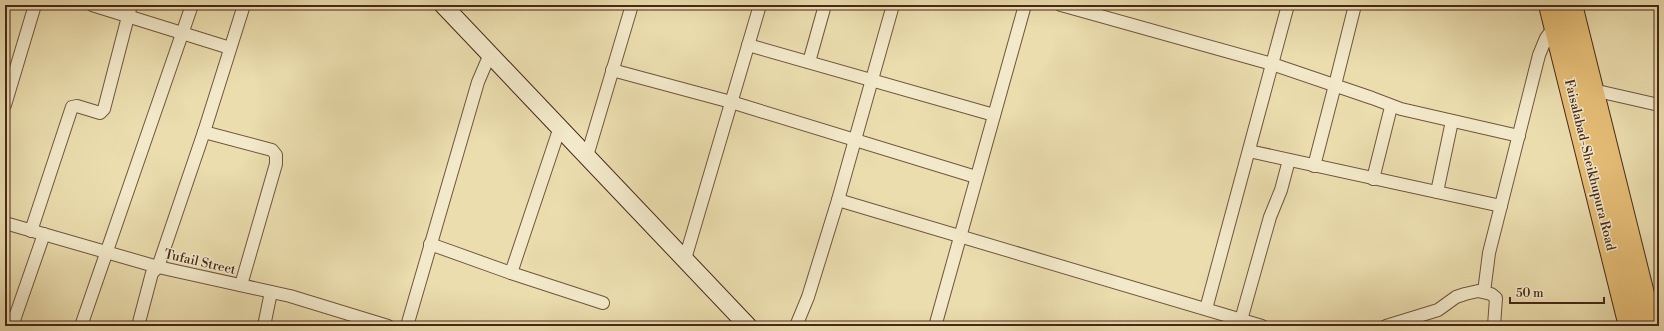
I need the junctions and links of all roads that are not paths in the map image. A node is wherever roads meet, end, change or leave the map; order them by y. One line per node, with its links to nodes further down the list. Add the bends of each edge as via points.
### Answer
1 (35, 5): 29 (street)
2 (92, 5): 16 (street)
3 (192, 5): 18 (street)
4 (244, 5): 20 (street)
5 (443, 5): 21 (main road)
6 (632, 5): 24 (street)
7 (760, 5): 19 (street)
8 (825, 5): 22 (street)
9 (893, 5): 25 (street)
10 (1025, 5): 32 (street)
11 (1061, 5): 23 (street)
12 (1288, 5): 23 (street)
13 (1354, 5): 26 (street)
14 (1550, 5): 17 (highway, Faisalabad-Sheikhupura Road)
15 (1571, 5): 27 (highway, Faisalabad-Sheikhupura Road)
16 (129, 10): 18 (street); 48 (street, via 104,109 100,113 77,106 72,107)
17 (1555, 26): 36 (street, via 1546,38 1539,55); 75 (highway, Faisalabad-Sheikhupura Road)
18 (183, 33): 20 (street); 52 (street)
19 (748, 45): 22 (street); 28 (street)
20 (230, 48): 35 (street)
21 (490, 54): 34 (main road); 51 (street, via 478,82)
22 (809, 62): 25 (street)
23 (1272, 64): 26 (street); 38 (street)
24 (612, 70): 28 (street); 39 (street)
25 (872, 80): 32 (street); 37 (street)
26 (1335, 86): 31 (street); 41 (street)
27 (1593, 90): 30 (street); 61 (highway, Faisalabad-Sheikhupura Road)
28 (731, 102): 37 (street); 53 (street)
29 (5, 105)
30 (1659, 105)
31 (1391, 107): 33 (street); 43 (street)
32 (994, 116): 42 (street)
33 (1452, 121): 36 (street); 44 (street)
34 (560, 127): 39 (main road); 55 (street)
35 (204, 132): 54 (street); 56 (street, via 272,150 276,155 276,164)
36 (1519, 136): 46 (street)
37 (855, 140): 42 (street); 45 (street)
38 (1249, 151): 40 (street); 60 (street)
39 (587, 156): 53 (main road)
40 (1289, 160): 41 (street); 62 (street)
41 (1314, 166): 43 (street)
42 (976, 177): 50 (street)
43 (1373, 179): 44 (street)
44 (1437, 192): 46 (street)
45 (838, 200): 50 (street); 70 (street, via 808,297)
46 (1501, 206): 58 (street, via 1489,253)
47 (5, 223): 48 (street, Tufail Street)
48 (31, 231): 49 (street, Tufail Street)
49 (44, 234): 52 (street, Tufail Street); 63 (street)
50 (960, 236): 60 (street); 71 (street)
51 (430, 244): 55 (street); 68 (street)
52 (108, 252): 54 (street, Tufail Street); 64 (street)
53 (685, 259): 69 (main road)
54 (158, 266): 56 (street, Tufail Street); 65 (street, via 152,273)
55 (511, 273): 59 (street)
56 (241, 285): 57 (street, Tufail Street)
57 (271, 292): 66 (street); 67 (street, Tufail Street)
58 (1484, 292): 73 (street, via 1478,291 1456,297 1438,310); 74 (street, via 1496,298)
59 (602, 303)
60 (1206, 309): 62 (street)
61 (1652, 318)
62 (1241, 320): 72 (street)
63 (12, 326)
64 (81, 326)
65 (138, 326)
66 (264, 326)
67 (388, 326)
68 (407, 326)
69 (748, 326)
70 (796, 326)
71 (937, 326)
72 (1262, 326)
73 (1386, 326)
74 (1494, 326)
75 (1630, 326)

